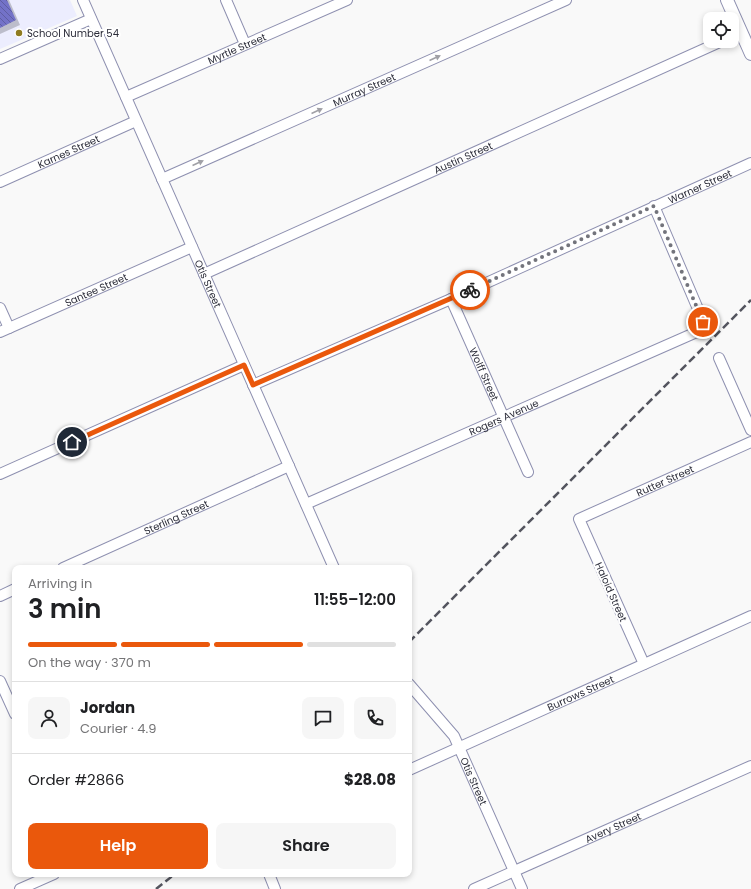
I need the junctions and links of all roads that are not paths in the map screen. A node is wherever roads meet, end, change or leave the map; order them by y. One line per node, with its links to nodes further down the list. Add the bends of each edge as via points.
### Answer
1 (83, 0): 6 (street, Otis Street)
2 (226, 0): 8 (street)
3 (347, 0): 8 (street, Myrtle Street)
4 (566, 0): 15 (street, Murray Street, one-way to 4)
5 (727, 0): 7 (main road)
6 (91, 19): 11 (street); 12 (street, Otis Street)
7 (742, 36): 10 (main road)
8 (245, 44): 12 (street, Myrtle Street)
9 (706, 48): 19 (street, Austin Street)
10 (751, 54)
11 (0, 59)
12 (126, 97): 13 (street, Otis Street)
13 (136, 121): 15 (street, Otis Street); 16 (street, Karnes Street)
14 (751, 163): 17 (street, Warner Street)
15 (162, 179): 18 (street, Otis Street)
16 (0, 182)
17 (654, 206): 20 (street, Warner Street); 26 (street, Rogers Avenue, via 701,316 701,329)
18 (192, 247): 19 (street, Otis Street); 22 (street, Santee Street)
19 (204, 274): 24 (street, Otis Street)
20 (450, 299): 25 (street, Warner Street); 26 (street, Wolff Street)
21 (0, 308): 22 (street)
22 (4, 330)
23 (719, 358): 27 (street)
24 (244, 365): 25 (street, Otis Street); 31 (street)
25 (253, 385): 29 (street, Otis Street)
26 (504, 416): 30 (street, Wolff Street); 32 (street, Rogers Avenue)
27 (751, 430)
28 (751, 442): 33 (street, Rutter Street)
29 (289, 466): 32 (street, Otis Street); 34 (street, Sterling Street)
30 (528, 472)
31 (0, 474)
32 (306, 504): 35 (street, Otis Street)
33 (579, 520): 39 (street, Haloid Street)
34 (71, 565)
35 (333, 565)
36 (12, 590): 37 (street)
37 (0, 596)
38 (751, 616): 39 (street, Burrows Street)
39 (644, 664): 43 (street, Burrows Street)
40 (0, 680): 42 (street)
41 (412, 687): 43 (street, Otis Street, via 452,733)
42 (12, 706)
43 (460, 748): 45 (street, Burrows Street); 46 (street, Otis Street)
44 (751, 766): 46 (street, Avery Street)
45 (412, 769)
46 (514, 871): 51 (street, Avery Street); 52 (street, Otis Street)
47 (47, 877): 49 (street)
48 (270, 877): 50 (street)
49 (20, 889)
50 (275, 889)
51 (474, 889)
52 (522, 889)

